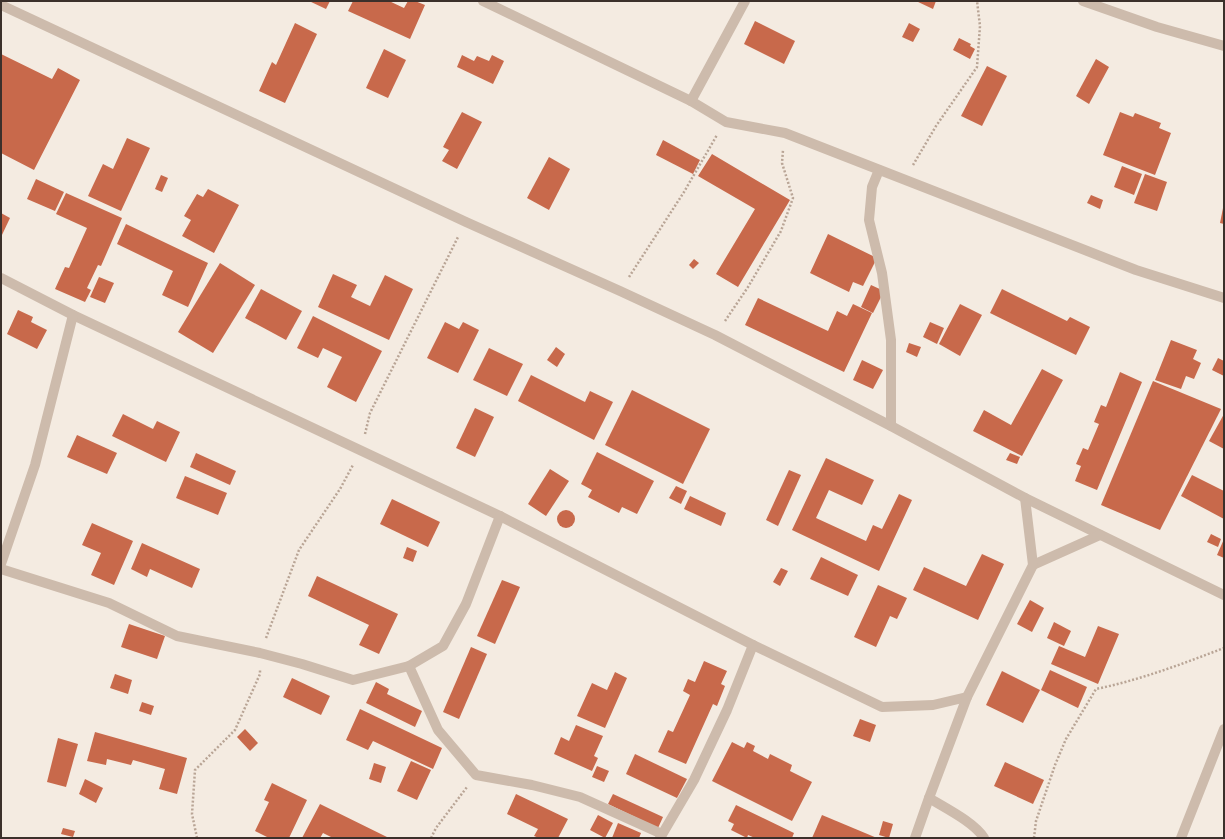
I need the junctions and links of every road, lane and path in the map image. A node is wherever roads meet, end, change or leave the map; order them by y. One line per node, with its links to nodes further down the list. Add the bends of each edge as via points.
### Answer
1 (484, 1): 7 (street)
2 (745, 1): 7 (street)
3 (977, 1): 11 (path, via 980,26 977,67 936,126)
4 (1083, 1): 6 (street, via 1157,27)
5 (6, 5): 12 (street)
6 (1224, 46)
7 (691, 101): 8 (street)
8 (726, 122): 9 (street); 14 (path)
9 (785, 133): 10 (street); 17 (path, via 782,163 793,198 781,230 748,287)
10 (879, 170): 11 (street); 18 (street, via 872,187 869,220 882,273 891,340)
11 (904, 180): 15 (street, via 1136,270)
12 (466, 222): 14 (street); 19 (path, via 370,412)
13 (1, 278): 16 (street)
14 (620, 291): 17 (street)
15 (1224, 298)
16 (72, 315): 19 (street); 23 (street, via 36,465)
17 (715, 335): 18 (street)
18 (891, 426): 20 (street)
19 (360, 451): 21 (street); 29 (path, via 340,489 299,550)
20 (1025, 498): 22 (street); 24 (street)
21 (500, 516): 27 (street); 30 (street, via 466,604 442,646)
22 (1100, 536): 24 (street); 26 (street)
23 (1, 564)
24 (1033, 565): 31 (street)
25 (1, 569): 29 (street, via 109,603 177,636)
26 (1224, 594)
27 (753, 645): 31 (street, via 882,707 933,704); 35 (street, via 727,710 694,780)
28 (1224, 648): 40 (path, via 1173,668 1096,689 1066,740 1055,765 1036,821)
29 (260, 653): 30 (street, via 354,680); 36 (path, via 260,674 235,730 195,770 192,814)
30 (409, 666): 33 (street, via 438,730)
31 (968, 697): 34 (street)
32 (1224, 729): 41 (street)
33 (476, 775): 35 (street, via 580,797); 37 (path)
34 (929, 798): 38 (street); 39 (street, via 953,812 980,832)
35 (661, 836)
36 (197, 838)
37 (431, 838)
38 (915, 838)
39 (984, 838)
40 (1034, 838)
41 (1181, 838)

